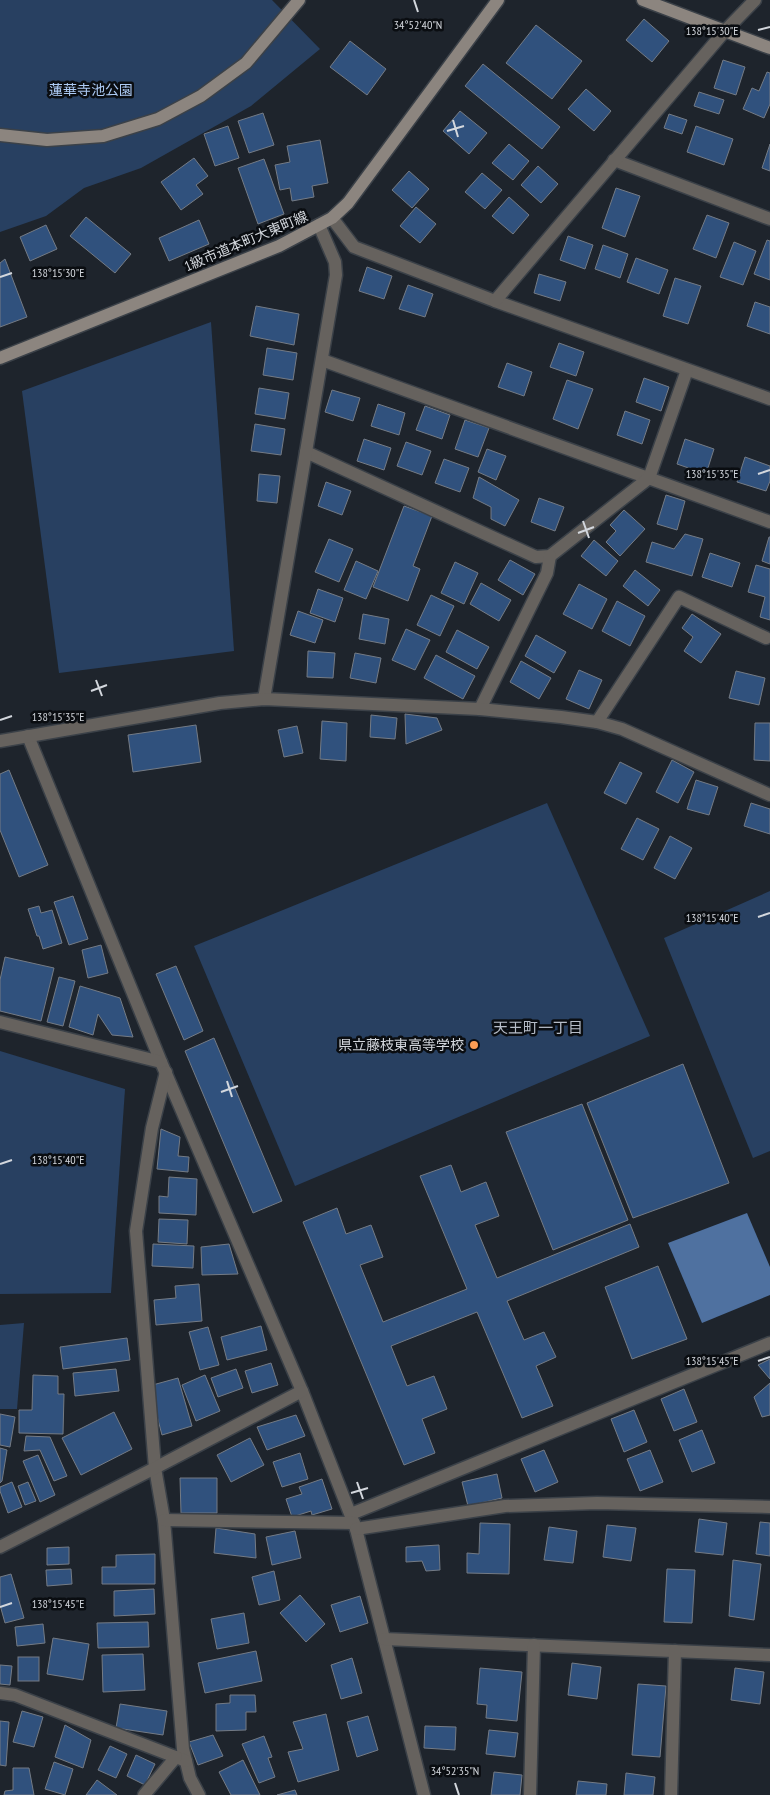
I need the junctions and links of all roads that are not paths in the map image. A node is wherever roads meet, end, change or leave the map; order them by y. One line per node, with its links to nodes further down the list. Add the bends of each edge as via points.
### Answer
1 (299, 0): 7 (street, via 246,63 201,96 158,119 103,136 48,140)
2 (498, 0): 9 (street, 1級市道本町大東町線, via 348,203)
3 (643, 0): 5 (street)
4 (755, 0): 5 (street)
5 (724, 32): 6 (street); 8 (street)
6 (770, 48)
7 (0, 135)
8 (614, 160): 10 (street); 12 (street)
9 (332, 218): 11 (street, 1級市道本町大東町線); 12 (street, via 354,247)
10 (770, 219)
11 (319, 225): 13 (street, 1級市道本町大東町線, via 279,246); 14 (street, via 335,262 336,275)
12 (495, 301): 15 (street)
13 (0, 358)
14 (322, 360): 17 (street); 18 (street)
15 (688, 370): 16 (street); 18 (street)
16 (770, 400)
17 (306, 452): 20 (street, via 536,557); 22 (street)
18 (649, 478): 19 (street); 20 (street)
19 (770, 522)
20 (550, 556): 23 (street, via 547,573)
21 (766, 638): 24 (street, via 679,596)
22 (264, 699): 23 (street); 25 (street, via 220,703)
23 (480, 709): 24 (street)
24 (597, 722): 27 (street, via 622,729)
25 (28, 736): 26 (street); 29 (street)
26 (0, 741)
27 (770, 795)
28 (0, 1022): 29 (street)
29 (163, 1067): 31 (street); 32 (street, via 136,1230)
30 (770, 1343): 35 (street)
31 (302, 1391): 32 (street); 35 (street)
32 (155, 1468): 34 (street); 36 (street)
33 (770, 1507): 35 (street, via 597,1503 505,1506)
34 (164, 1520): 35 (street); 42 (street, via 183,1749)
35 (354, 1522): 37 (street)
36 (0, 1547)
37 (384, 1639): 38 (street); 45 (street)
38 (534, 1645): 39 (street); 46 (street)
39 (676, 1651): 40 (street); 47 (street)
40 (770, 1654)
41 (0, 1693): 42 (street, via 14,1695)
42 (181, 1759): 43 (street); 44 (street)
43 (144, 1795)
44 (198, 1795)
45 (424, 1795)
46 (530, 1795)
47 (671, 1795)

